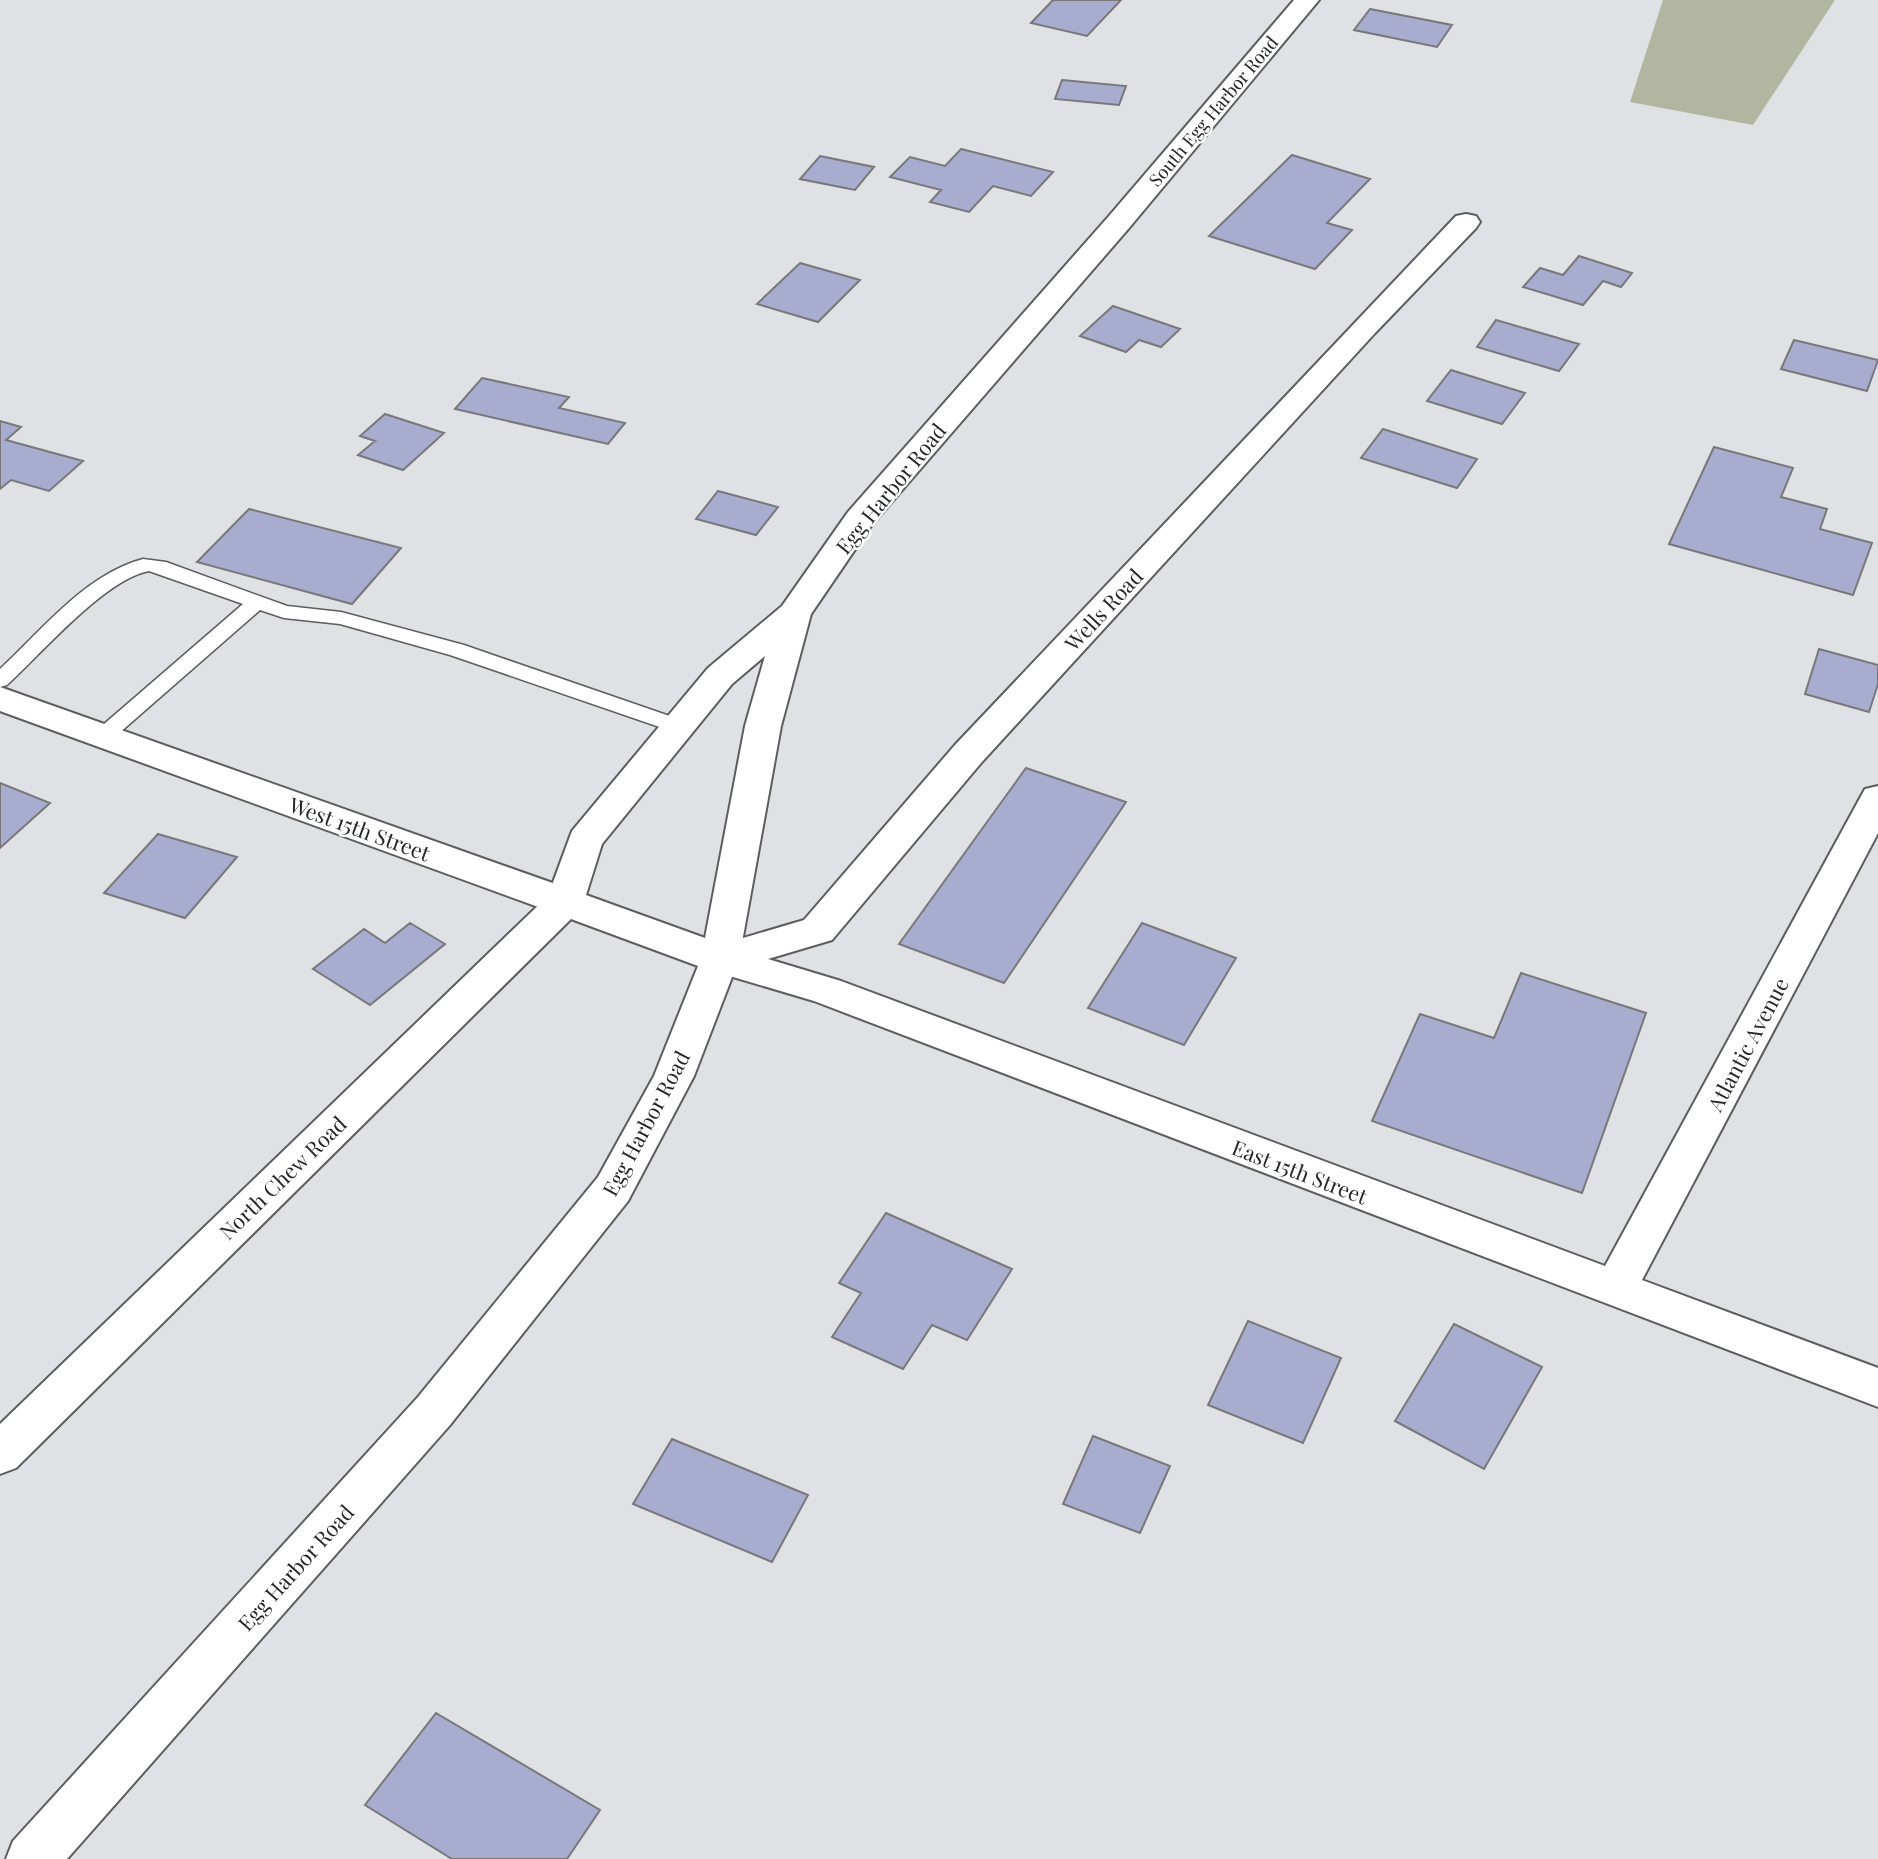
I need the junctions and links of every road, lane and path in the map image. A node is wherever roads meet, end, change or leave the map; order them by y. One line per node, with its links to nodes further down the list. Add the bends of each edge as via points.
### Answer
1 (1307, 0): 2 (main road, South Egg Harbor Road)
2 (1119, 222): 5 (main road, Egg Harbor Road, via 859,519)
3 (1466, 222): 12 (main road, Wells Road, via 968,754 818,930)
4 (256, 603): 6 (lane, via 159,566 144,565 87,599); 8 (lane, via 284,612 385,628); 9 (lane)
5 (794, 614): 8 (main road, via 720,676); 12 (main road, Egg Harbor Road, via 763,726)
6 (0, 680)
7 (0, 698): 9 (main road, West 15th Street)
8 (677, 726): 11 (main road, via 585,840)
9 (103, 736): 11 (main road, West 15th Street)
10 (1878, 798): 13 (main road, Atlantic Avenue)
11 (565, 902): 12 (main road, West 15th Street); 15 (main road, North Chew Road)
12 (720, 958): 13 (main road, East 15th Street, via 827,991); 16 (main road, Egg Harbor Road, via 674,1076 613,1189 434,1411)
13 (1615, 1290): 14 (main road, East 15th Street)
14 (1878, 1388)
15 (0, 1454)
16 (32, 1859)

